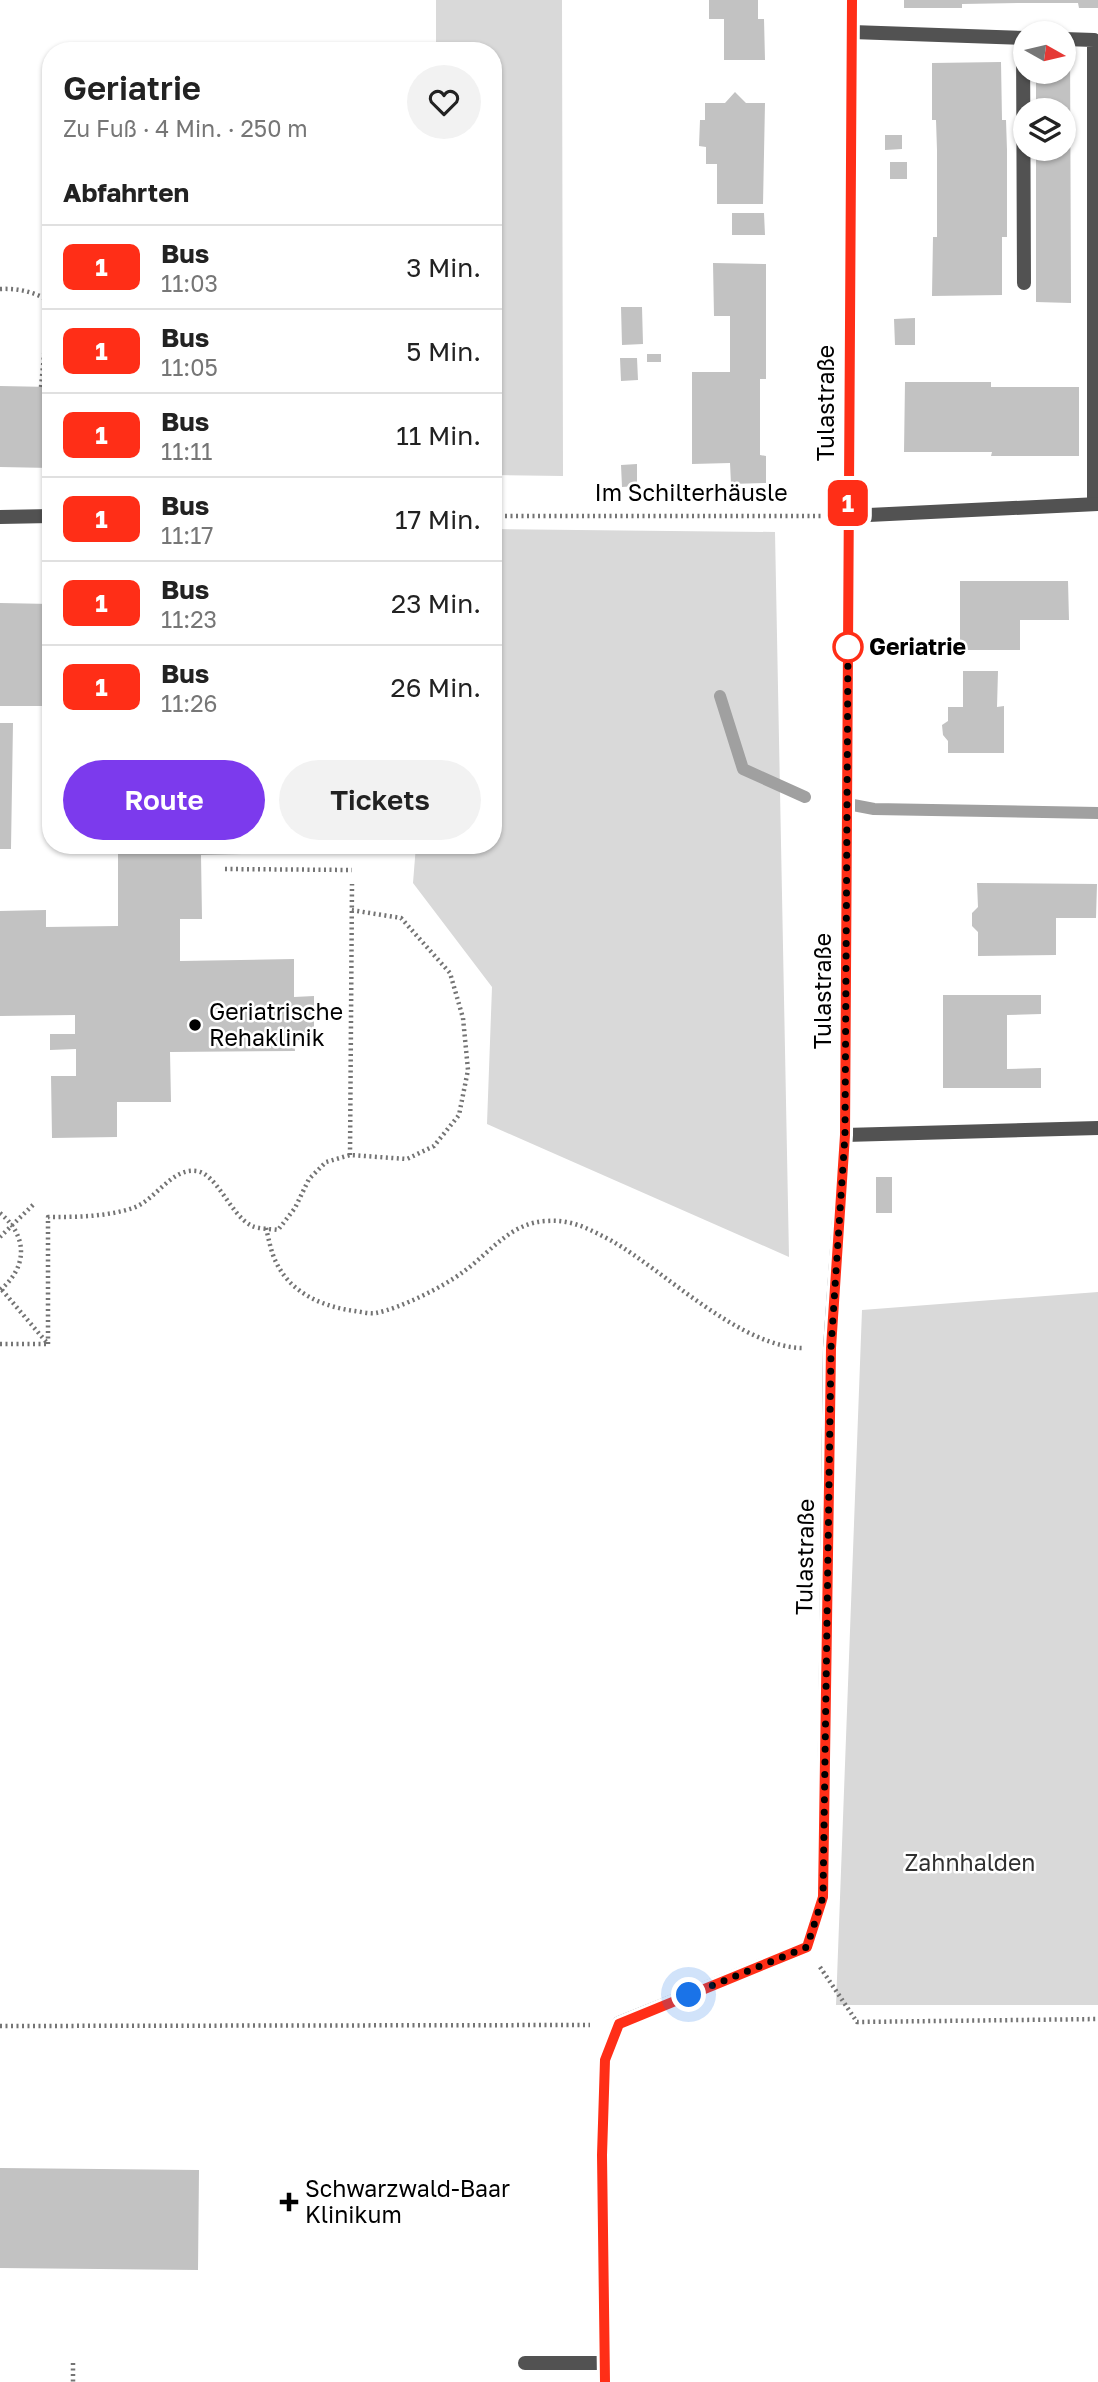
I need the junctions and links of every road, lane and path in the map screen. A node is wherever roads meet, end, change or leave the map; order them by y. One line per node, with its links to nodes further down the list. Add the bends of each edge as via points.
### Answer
1 (852, 0): 2 (street, Tulastraße)
2 (852, 32): 3 (street); 14 (street, Tulastraße)
3 (1013, 38)
4 (1076, 39): 11 (street, via 1094,40)
5 (1024, 84): 6 (street)
6 (1024, 283)
7 (0, 289): 8 (path)
8 (42, 296)
9 (42, 376): 10 (path)
10 (41, 387)
11 (1096, 504): 14 (street)
12 (42, 516): 15 (street)
13 (502, 516): 14 (path, Im Schilterhäusle)
14 (848, 516): 21 (street, Tulastraße)
15 (0, 517)
16 (225, 869): 17 (path)
17 (352, 870)
18 (352, 884): 19 (path)
19 (351, 911): 22 (path); 22 (path, via 401,918 450,973 463,1018 468,1070 459,1115 434,1146 407,1159)
20 (1098, 1128): 21 (street)
21 (845, 1135): 31 (street, Tulastraße)
22 (350, 1154): 26 (path, via 326,1162 309,1179 278,1230)
23 (35, 1203): 25 (path)
24 (0, 1213): 25 (path)
25 (13, 1224): 27 (path); 28 (path, via 22,1247 18,1272)
26 (266, 1228): 30 (path, via 252,1226 230,1207 208,1175 195,1170 175,1176 136,1207 94,1217 48,1217); 31 (path, via 277,1265 300,1293 332,1308 375,1313 422,1296 463,1272 500,1240 532,1221 566,1220 638,1256 709,1309 749,1332 789,1348)
27 (0, 1237)
28 (1, 1290): 30 (path)
29 (0, 1344): 30 (path)
30 (48, 1344)
31 (831, 1348): 32 (street, Tulastraße, via 823,1897)
32 (807, 1947): 33 (path, via 857,2022); 34 (street)
33 (1098, 2019)
34 (619, 2024): 35 (path); 38 (street, via 605,2060)
35 (0, 2026)
36 (73, 2363): 39 (path)
37 (525, 2363): 38 (street)
38 (606, 2363): 40 (street)
39 (73, 2382)
40 (605, 2382)

